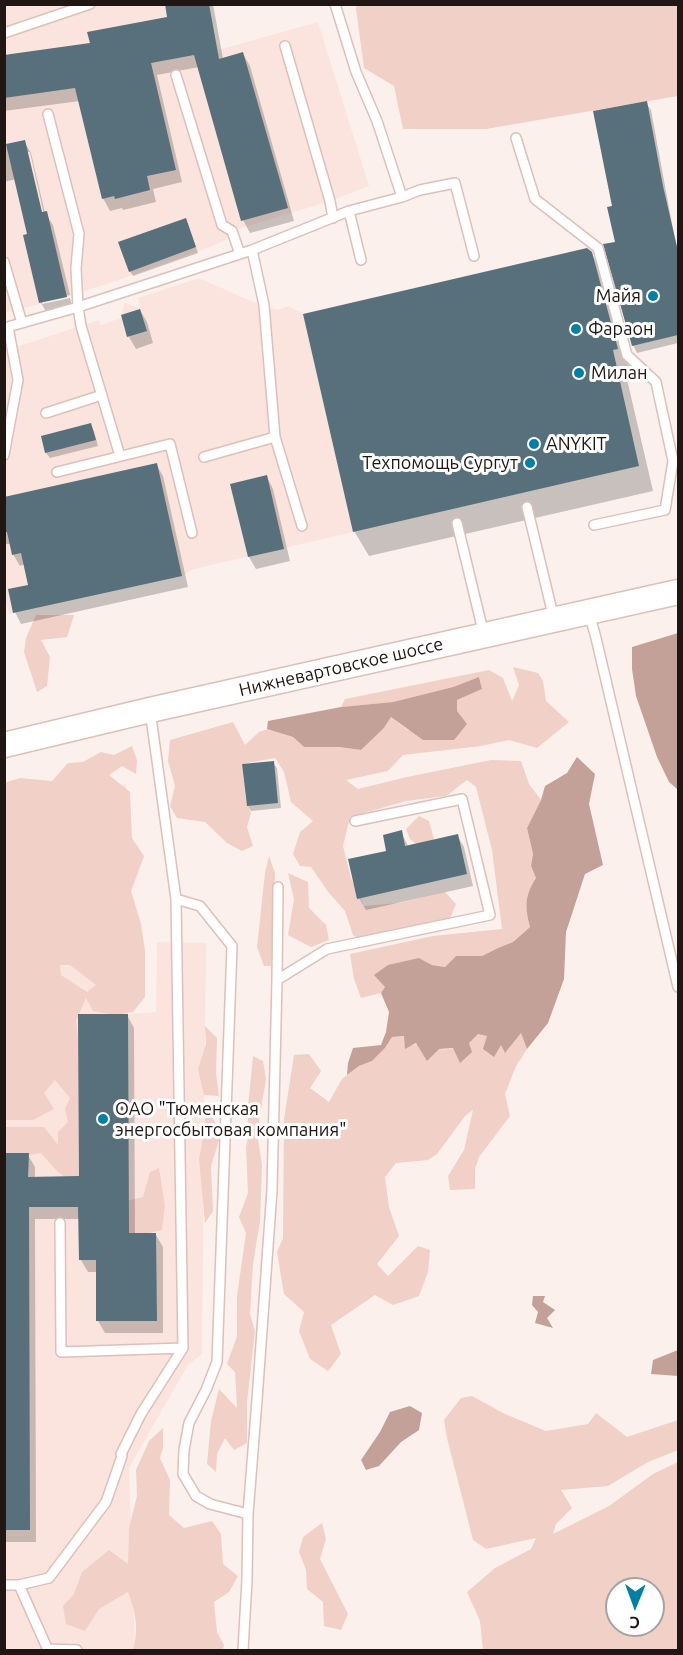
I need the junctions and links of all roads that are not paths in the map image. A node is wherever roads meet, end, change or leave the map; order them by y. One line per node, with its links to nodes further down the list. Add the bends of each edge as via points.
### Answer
1 (90, 4): 3 (lane)
2 (335, 4): 8 (lane)
3 (4, 33)
4 (285, 46): 10 (lane)
5 (176, 75): 12 (lane, via 222,225 232,231)
6 (48, 114): 16 (lane, via 79,234)
7 (516, 138): 25 (lane, via 535,199 598,248 627,355 656,382)
8 (402, 197): 9 (lane); 13 (lane, via 455,183)
9 (349, 211): 10 (lane); 14 (lane)
10 (333, 219): 11 (lane)
11 (252, 250): 12 (lane); 21 (lane, via 264,305)
12 (240, 254): 16 (lane)
13 (474, 256)
14 (362, 260)
15 (4, 262): 17 (lane)
16 (78, 307): 17 (lane); 19 (lane)
17 (22, 323): 18 (lane)
18 (6, 327): 22 (lane, via 18,380)
19 (102, 395): 20 (lane); 23 (lane)
20 (46, 413)
21 (275, 437): 24 (lane); 30 (lane)
22 (4, 455)
23 (120, 456): 26 (lane); 31 (lane, via 170,444)
24 (204, 457)
25 (676, 461): 29 (lane, via 664,510)
26 (57, 472)
27 (527, 507): 34 (lane)
28 (457, 522): 35 (lane)
29 (594, 525)
30 (302, 526)
31 (192, 533)
32 (678, 592): 33 (street, Нижневартовское шоссе)
33 (589, 613): 34 (street, Нижневартовское шоссе); 41 (lane)
34 (554, 620): 35 (street, Нижневартовское шоссе)
35 (484, 635): 36 (street, Нижневартовское шоссе)
36 (150, 710): 37 (street, Нижневартовское шоссе); 40 (lane)
37 (4, 745)
38 (355, 820): 42 (lane, via 462,799 490,915 327,949)
39 (278, 887): 42 (lane)
40 (176, 899): 45 (lane); 46 (lane, via 200,906 232,946 217,1362 189,1424 183,1474 196,1496)
41 (676, 962): 43 (lane)
42 (277, 980): 46 (lane, via 272,1190)
43 (678, 987)
44 (60, 1223): 45 (lane, via 61,1352)
45 (183, 1348): 48 (lane, via 141,1413 121,1454 106,1502 50,1578)
46 (248, 1514): 51 (lane)
47 (4, 1585): 48 (lane)
48 (19, 1585): 49 (lane)
49 (48, 1650): 50 (lane)
50 (77, 1650)
51 (243, 1650)

